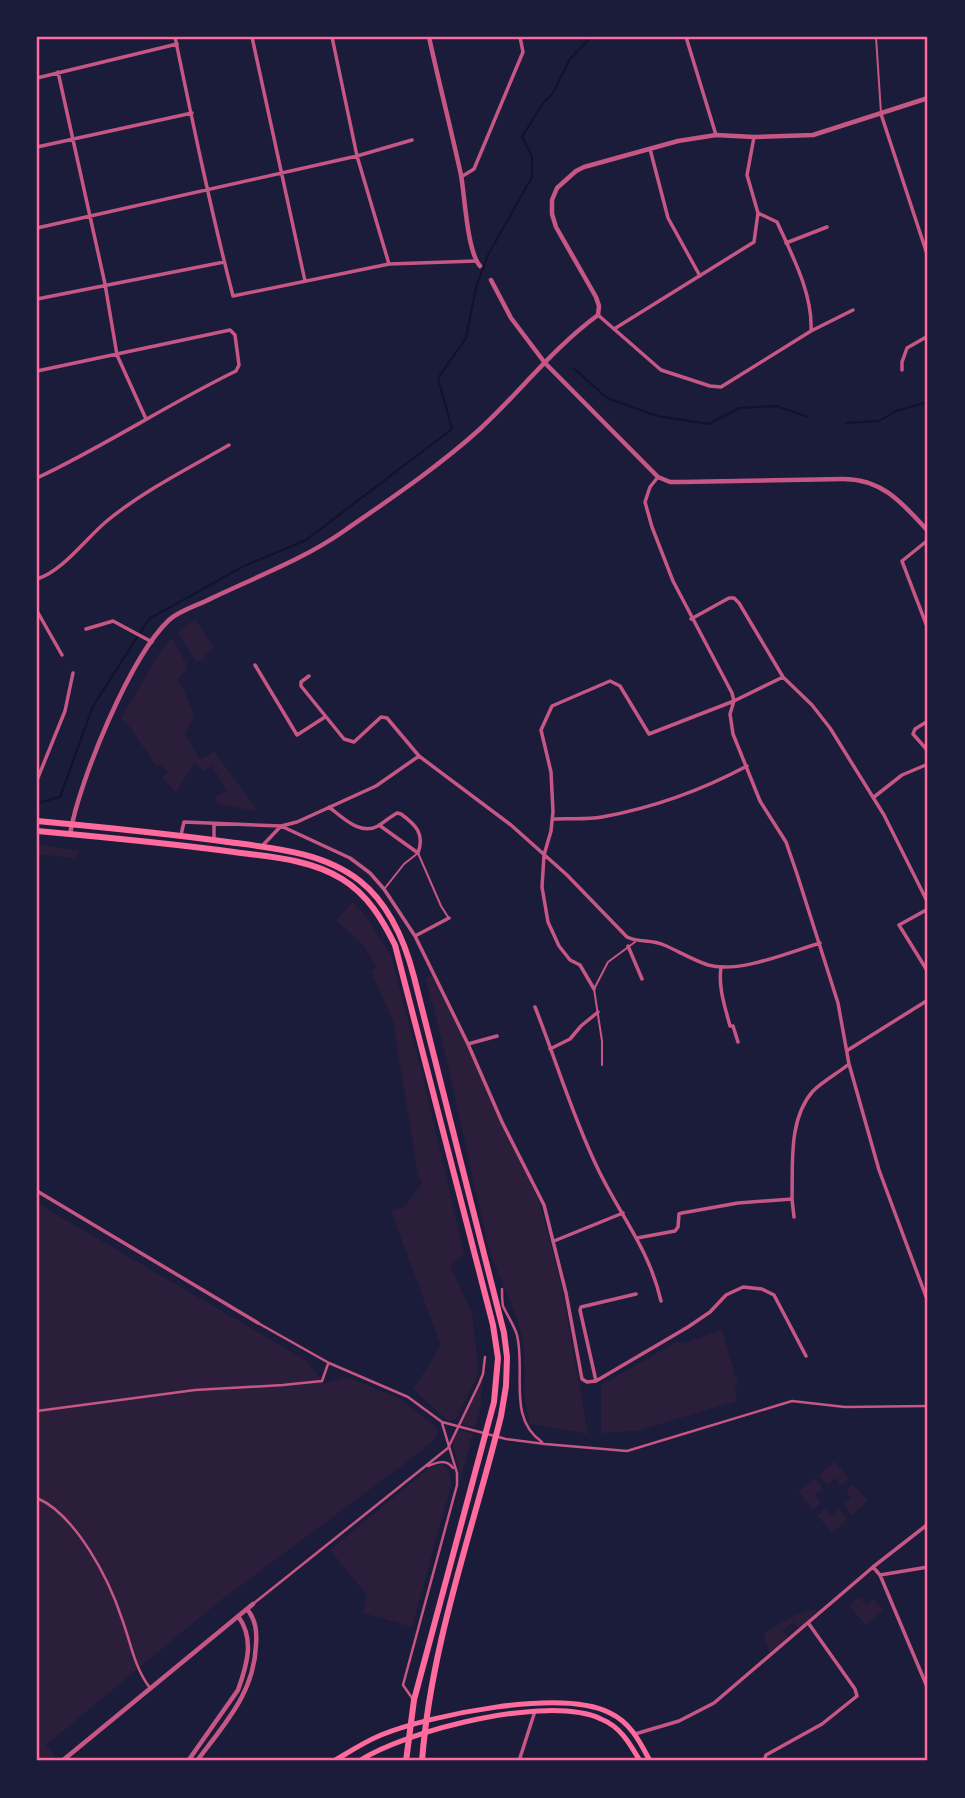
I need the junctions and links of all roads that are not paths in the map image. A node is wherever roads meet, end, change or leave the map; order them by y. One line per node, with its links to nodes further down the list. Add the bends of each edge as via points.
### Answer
1 (175, 37): 8 (street)
2 (252, 37): 21 (street)
3 (332, 37): 20 (street)
4 (429, 37): 22 (street)
5 (520, 37): 22 (street, via 523,52 474,169)
6 (686, 37): 14 (street)
7 (876, 37): 13 (lane)
8 (177, 44): 9 (street); 12 (street)
9 (58, 72): 10 (street); 16 (street)
10 (37, 78)
11 (928, 98): 13 (street)
12 (192, 113): 16 (street); 23 (street)
13 (881, 114): 15 (street, via 813,135); 29 (street)
14 (716, 135): 15 (street); 19 (street)
15 (754, 137): 24 (street, via 747,175)
16 (73, 140): 18 (street); 25 (street)
17 (412, 140): 20 (street)
18 (37, 147)
19 (650, 149): 33 (street, via 668,218); 39 (street, via 576,171 557,188 552,200 555,228 596,298)
20 (357, 156): 21 (street); 31 (street)
21 (281, 173): 23 (street); 35 (street)
22 (461, 177): 32 (street)
23 (206, 190): 25 (street); 30 (street)
24 (758, 213): 28 (street, via 777,222); 33 (street, via 751,245)
25 (89, 216): 27 (street); 36 (street)
26 (827, 227): 28 (street)
27 (37, 228)
28 (786, 243): 41 (street, via 812,315)
29 (928, 257)
30 (224, 262): 35 (street, via 233,296); 36 (street)
31 (389, 264): 32 (street); 35 (street)
32 (478, 264)
33 (700, 276): 40 (street)
34 (491, 280): 44 (street, via 511,318)
35 (305, 281)
36 (105, 284): 37 (street); 43 (street)
37 (37, 299)
38 (853, 310): 41 (street)
39 (598, 315): 40 (street); 44 (street)
40 (614, 329): 41 (street, via 667,374 722,387)
41 (811, 331)
42 (928, 336): 45 (street, via 907,348)
43 (117, 355): 46 (street); 47 (street); 47 (street, via 230,330 235,335 236,371)
44 (545, 363): 49 (street); 58 (street, via 458,449 342,533 170,618)
45 (902, 370)
46 (37, 371)
47 (146, 419): 50 (street)
48 (229, 445): 53 (street, via 142,495)
49 (658, 477): 51 (street, via 670,482 864,481 895,496); 55 (street, via 645,502)
50 (37, 478)
51 (928, 531)
52 (928, 540): 57 (street, via 902,561)
53 (37, 579)
54 (37, 611): 59 (street)
55 (691, 619): 63 (street, via 734,598); 64 (street)
56 (86, 629): 58 (street, via 113,621)
57 (928, 629)
58 (152, 642): 77 (street, via 111,718)
59 (62, 655)
60 (255, 665): 65 (street, via 297,735)
61 (73, 673): 71 (street, via 65,711)
62 (309, 676): 65 (street, via 300,684)
63 (783, 677): 64 (street); 72 (street, via 830,728)
64 (734, 701): 70 (street, via 730,714 733,734); 74 (street, via 649,734 620,686 610,681 552,706 541,730 551,772)
65 (325, 717): 68 (street, via 354,742 384,716)
66 (928, 721): 67 (street, via 913,734)
67 (928, 751)
68 (419, 756): 73 (street, via 376,786); 86 (street)
69 (928, 764): 72 (street, via 902,775)
70 (747, 766): 74 (street, via 649,806 600,817); 93 (street, via 760,801 786,842)
71 (37, 780)
72 (873, 797): 88 (street)
73 (329, 807): 78 (street, via 360,828); 79 (street)
74 (553, 819): 86 (street)
75 (37, 821): 77 (main road)
76 (214, 824): 79 (street); 82 (street, via 184,822); 83 (street)
77 (72, 825): 81 (street); 82 (main road)
78 (379, 825): 85 (street); 85 (street, via 397,813 405,816 421,835)
79 (282, 826): 84 (street); 87 (street, via 350,858)
80 (37, 831): 81 (main road)
81 (70, 834): 144 (main road, via 187,845 322,869 360,892 395,945 472,1237 498,1358 494,1402)
82 (181, 835): 83 (main road)
83 (214, 840): 84 (main road)
84 (262, 847): 155 (main road, via 315,857 349,873 377,897 402,940 504,1333 504,1402 433,1679)
85 (418, 853): 87 (lane); 90 (lane)
86 (544, 855): 92 (street); 98 (street, via 542,887 548,922 559,946 569,960 580,965)
87 (384, 889): 91 (street)
88 (928, 903)
89 (928, 909): 96 (street, via 899,925)
90 (449, 918): 91 (street)
91 (415, 936): 104 (street)
92 (636, 941): 94 (lane); 95 (street, via 661,943)
93 (820, 943): 95 (street); 106 (street)
94 (628, 946): 97 (street); 98 (lane, via 608,962)
95 (721, 967): 103 (street, via 723,1000)
96 (928, 972)
97 (642, 979)
98 (594, 989): 101 (lane)
99 (928, 1000): 106 (street)
100 (535, 1007): 105 (street)
101 (598, 1012): 105 (street, via 570,1039); 108 (lane)
102 (497, 1036): 104 (street)
103 (738, 1042)
104 (468, 1044): 114 (street, via 544,1205)
105 (550, 1049): 111 (street, via 593,1158)
106 (848, 1050): 107 (street)
107 (849, 1064): 110 (street, via 813,1091 802,1108 795,1135); 116 (street, via 878,1167)
108 (602, 1065)
109 (37, 1191): 120 (street)
110 (792, 1199): 112 (street); 113 (street, via 682,1213 675,1231)
111 (622, 1213): 113 (street); 114 (street)
112 (794, 1217)
113 (637, 1238): 118 (street)
114 (554, 1241): 124 (street, via 582,1379)
115 (502, 1289): 129 (street, via 503,1307 517,1335 520,1355 520,1413 531,1434)
116 (926, 1289): 119 (street)
117 (636, 1294): 124 (street, via 581,1307)
118 (661, 1301)
119 (928, 1302)
120 (258, 1323): 123 (street)
121 (806, 1356): 124 (street, via 774,1295 743,1287 726,1295 688,1327)
122 (485, 1357): 128 (street, via 479,1384)
123 (329, 1363): 126 (street, via 322,1381 195,1390); 127 (street, via 408,1397)
124 (596, 1381)
125 (928, 1406): 129 (street, via 845,1407 792,1401 627,1451)
126 (37, 1411)
127 (442, 1422): 128 (street); 130 (street)
128 (456, 1427): 129 (street); 130 (street)
129 (545, 1444)
130 (448, 1448): 131 (street); 132 (street)
131 (422, 1469): 132 (street, via 446,1462); 138 (street)
132 (457, 1473): 144 (street, via 403,1685)
133 (37, 1498): 142 (street, via 57,1511 92,1554 119,1609 138,1672)
134 (928, 1524): 135 (street)
135 (873, 1567): 137 (street); 141 (street)
136 (928, 1567): 137 (street)
137 (880, 1575): 143 (street)
138 (253, 1604): 139 (street)
139 (247, 1609): 140 (street); 151 (street, via 254,1617 257,1639 249,1687)
140 (238, 1616): 142 (street); 150 (street, via 249,1647 238,1690)
141 (809, 1624): 148 (street, via 714,1703 679,1721); 159 (street, via 857,1696 822,1724 766,1755)
142 (150, 1688): 149 (street)
143 (928, 1689)
144 (414, 1700): 154 (main road)
145 (509, 1707): 147 (main road); 148 (main road, via 591,1706 617,1717); 152 (main road, via 425,1721 381,1735)
146 (535, 1711): 147 (main road); 156 (street); 157 (main road, via 599,1718 618,1729)
147 (509, 1715): 153 (main road, via 408,1737)
148 (635, 1734): 158 (main road)
149 (61, 1761)
150 (188, 1761)
151 (197, 1761)
152 (334, 1761)
153 (359, 1761)
154 (406, 1761)
155 (422, 1761)
156 (519, 1761)
157 (640, 1761)
158 (650, 1761)
159 (764, 1761)

